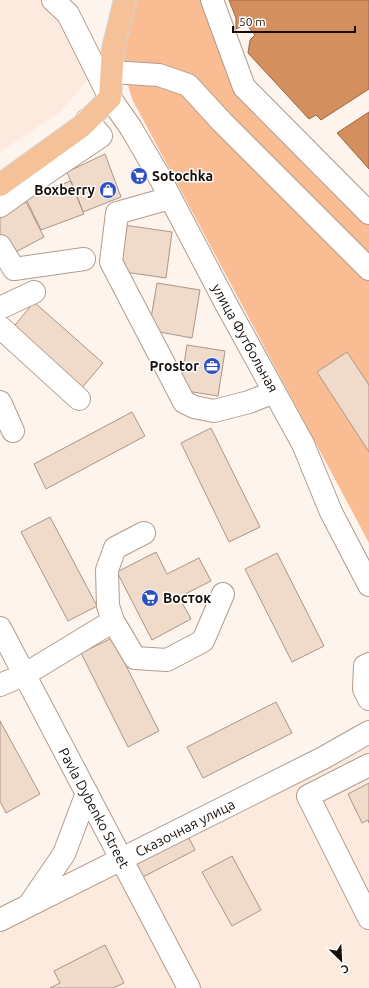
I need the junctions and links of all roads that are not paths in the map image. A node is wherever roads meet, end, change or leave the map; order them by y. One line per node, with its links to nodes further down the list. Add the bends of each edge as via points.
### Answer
1 (53, 0): 5 (street, улица Футбольная, via 68,14)
2 (125, 0): 4 (main road, via 113,49)
3 (212, 0): 10 (street, via 244,87)
4 (111, 72): 5 (main road); 13 (street, via 159,76 188,85)
5 (110, 98): 6 (main road); 8 (street, улица Футбольная, via 132,128)
6 (87, 120): 7 (main road); 9 (street, via 101,136)
7 (0, 185)
8 (170, 198): 17 (street, улица Футбольная); 17 (street, via 118,213 111,262 184,402 214,411)
9 (0, 206)
10 (369, 213)
11 (0, 246): 12 (street, via 14,269)
12 (84, 259)
13 (369, 269)
14 (34, 292): 15 (street)
15 (0, 308)
16 (0, 327): 18 (street)
17 (274, 392): 22 (street, улица Футбольная, via 303,444 331,512)
18 (79, 399)
19 (0, 402): 20 (street)
20 (13, 431)
21 (144, 533): 24 (street, via 115,548 112,555 107,570 108,606)
22 (369, 585)
23 (223, 594): 24 (street, via 203,642 167,660 135,658)
24 (113, 621): 27 (street)
25 (0, 628): 27 (street, Pavla Dybenko Street)
26 (369, 664): 29 (street, via 365,666 364,689)
27 (24, 675): 28 (street); 32 (street, Pavla Dybenko Street)
28 (0, 685)
29 (369, 699)
30 (369, 732): 33 (street, Сказочная улица, via 324,758)
31 (369, 765): 35 (street, via 308,796)
32 (86, 793): 33 (street, Pavla Dybenko Street); 34 (street, via 64,854)
33 (122, 860): 34 (street, Сказочная улица); 37 (street, Pavla Dybenko Street)
34 (28, 906): 36 (street, Сказочная улица)
35 (369, 918)
36 (0, 920)
37 (189, 988)

